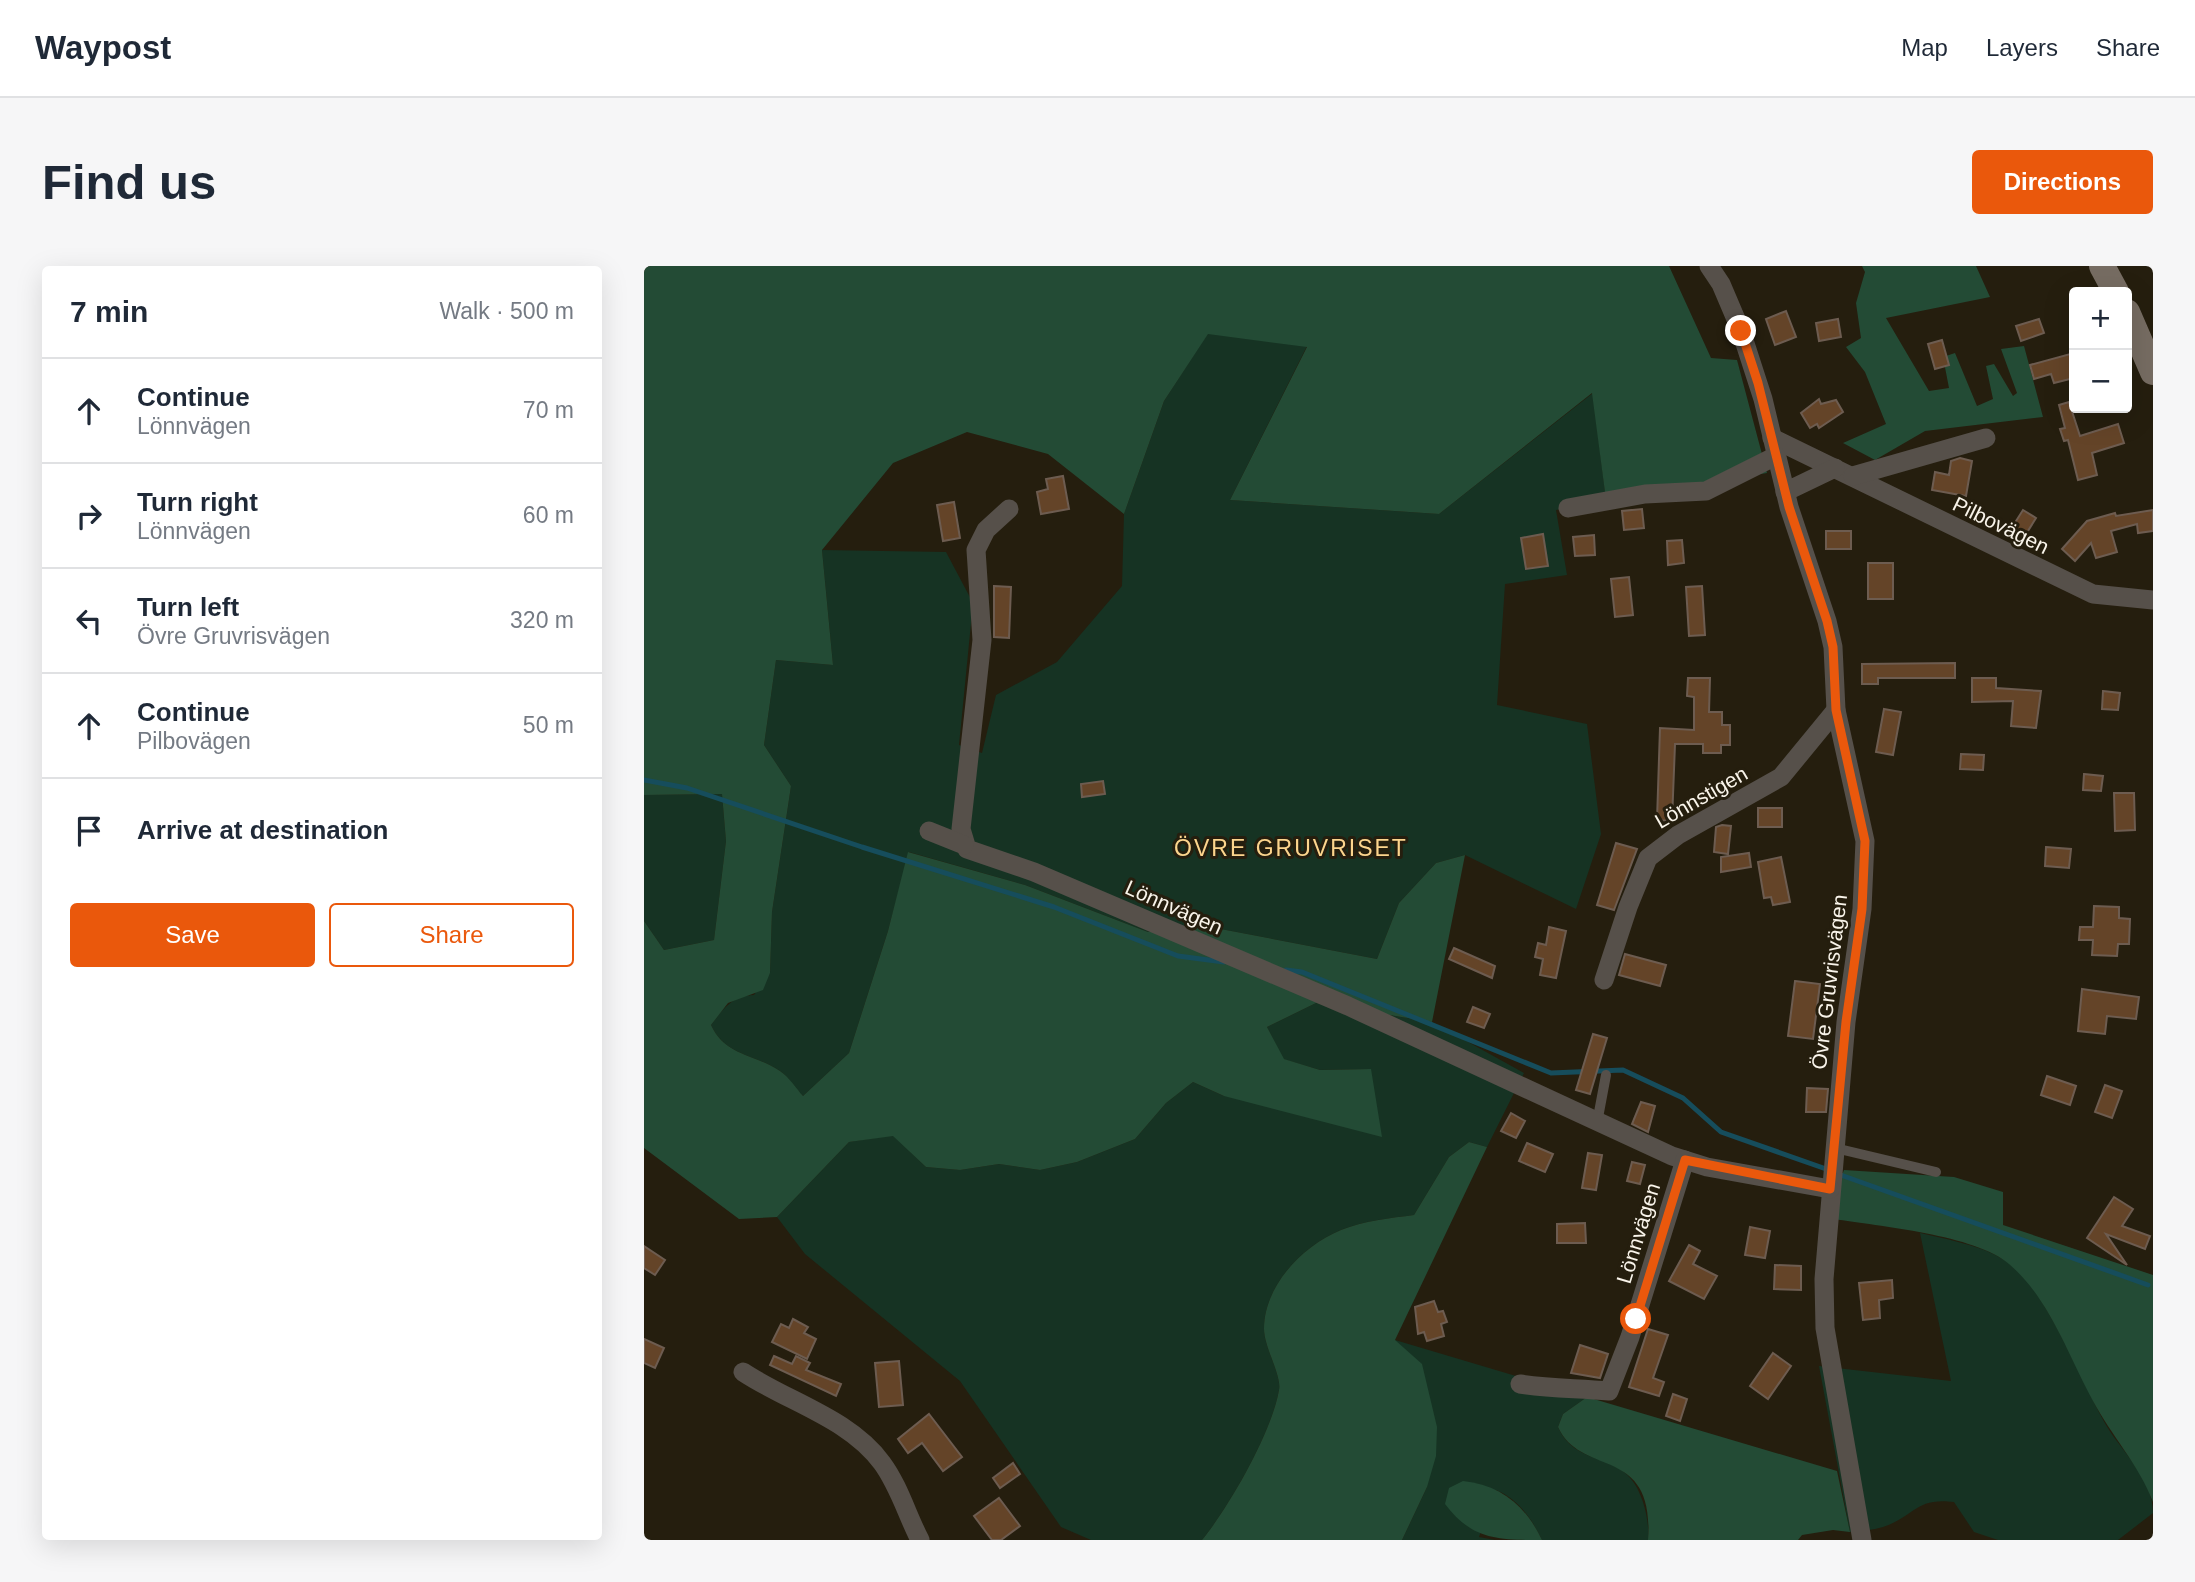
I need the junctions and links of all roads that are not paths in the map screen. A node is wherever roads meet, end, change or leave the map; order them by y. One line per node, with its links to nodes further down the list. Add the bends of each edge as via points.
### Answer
1 (1709, 266): 7 (street, via 1741,331)
2 (2102, 266): 3 (street)
3 (2113, 287)
4 (2132, 324): 5 (street)
5 (2153, 372)
6 (1986, 438): 8 (street)
7 (1774, 447): 8 (street, Pilbovägen); 9 (street, Övre Gruvrisvägen); 10 (street, via 1706,491 1645,494)
8 (1844, 472): 9 (street); 12 (street, Pilbovägen, via 2093,594)
9 (1785, 492): 13 (street, Övre Gruvrisvägen, via 1833,647)
10 (1568, 508)
11 (1009, 509): 15 (street, via 986,530 976,550 982,640 961,829)
12 (2153, 600)
13 (1836, 710): 16 (street, Lönnstigen, via 1781,776 1648,858); 20 (street, Övre Gruvrisvägen, via 1862,820 1865,862)
14 (929, 831): 15 (street, Lönnvägen)
15 (964, 845): 18 (street, Lönnvägen, via 1348,1006)
16 (1604, 980)
17 (1606, 1075): 18 (lane)
18 (1597, 1123): 19 (street, Lönnvägen)
19 (1685, 1160): 20 (street, Lönnvägen); 23 (street, Lönnvägen, via 1609,1391)
20 (1832, 1170): 21 (lane); 25 (street, Övre Gruvrisvägen, via 1824,1315)
21 (1936, 1172)
22 (743, 1372): 24 (street, via 864,1443 891,1478)
23 (1521, 1384)
24 (920, 1540)
25 (1862, 1540)

